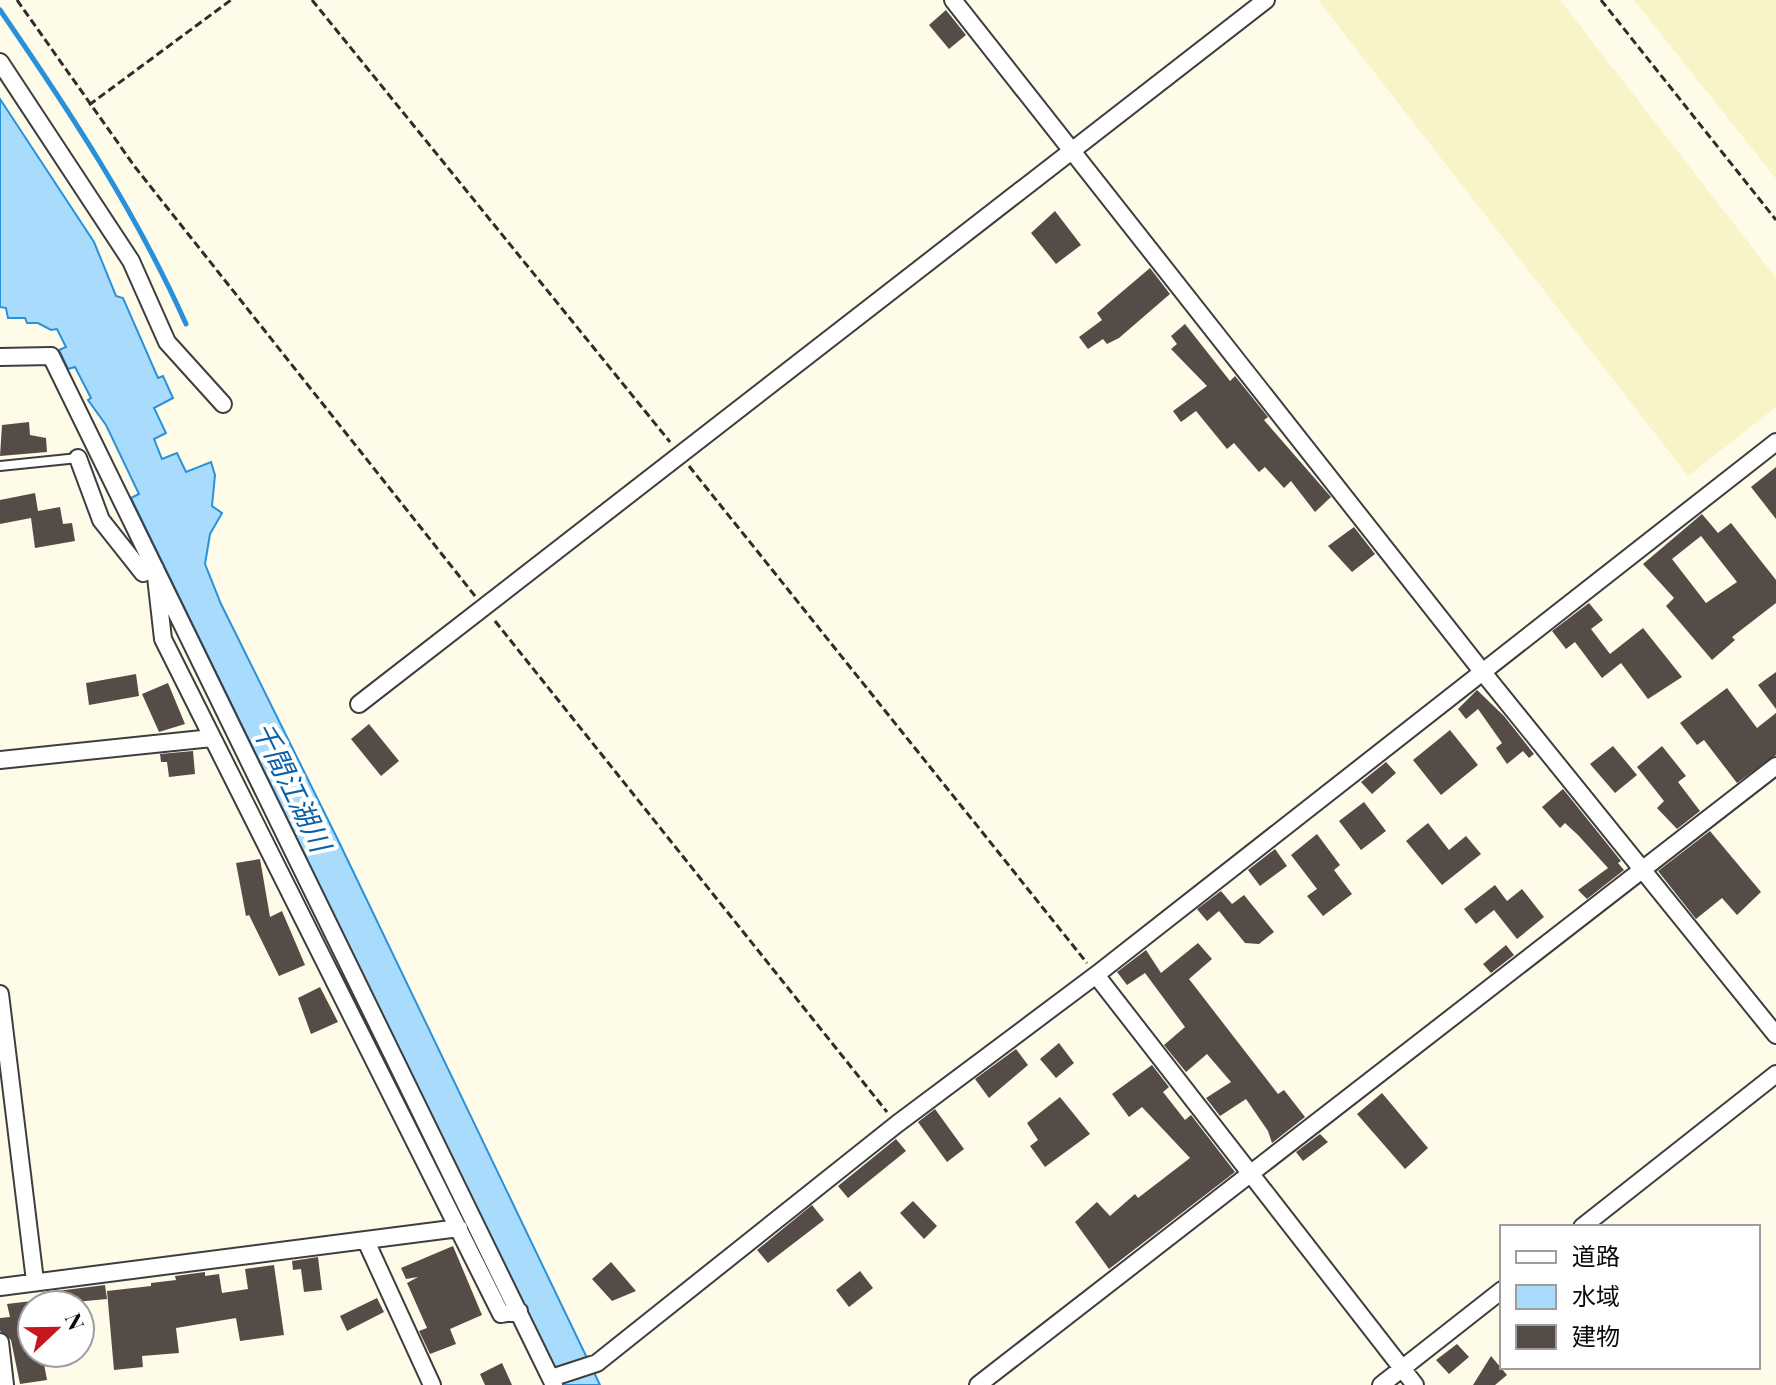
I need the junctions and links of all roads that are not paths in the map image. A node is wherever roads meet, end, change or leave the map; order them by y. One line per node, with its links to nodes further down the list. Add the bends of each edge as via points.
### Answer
1 (953, 0): 4 (street)
2 (1266, 0): 4 (street)
3 (0, 62): 6 (street, via 131,261 167,342)
4 (1072, 151): 11 (street); 12 (street)
5 (0, 357): 10 (street, via 51,356)
6 (223, 404)
7 (1776, 442): 11 (street)
8 (78, 458): 9 (lane); 10 (street, via 101,520 143,573)
9 (0, 466)
10 (155, 568): 13 (street, via 163,639); 28 (street)
11 (1481, 670): 16 (street); 17 (street)
12 (359, 704)
13 (212, 738): 14 (street); 23 (street)
14 (0, 760)
15 (1776, 766): 16 (street)
16 (1642, 871): 19 (street); 21 (street)
17 (1096, 975): 21 (street); 31 (street, via 897,1124 597,1363)
18 (0, 994): 25 (street)
19 (1776, 1035)
20 (1776, 1074): 22 (street)
21 (1253, 1174): 30 (street); 34 (street)
22 (1585, 1225)
23 (459, 1228): 24 (street); 28 (street, via 501,1314)
24 (366, 1241): 25 (street); 33 (street)
25 (35, 1281): 26 (street)
26 (0, 1287)
27 (1500, 1292): 30 (street)
28 (519, 1311): 31 (street)
29 (0, 1342): 32 (street)
30 (1402, 1369): 35 (street); 36 (street)
31 (556, 1380)
32 (5, 1385)
33 (432, 1385)
34 (978, 1385)
35 (1381, 1385)
36 (1415, 1385)

